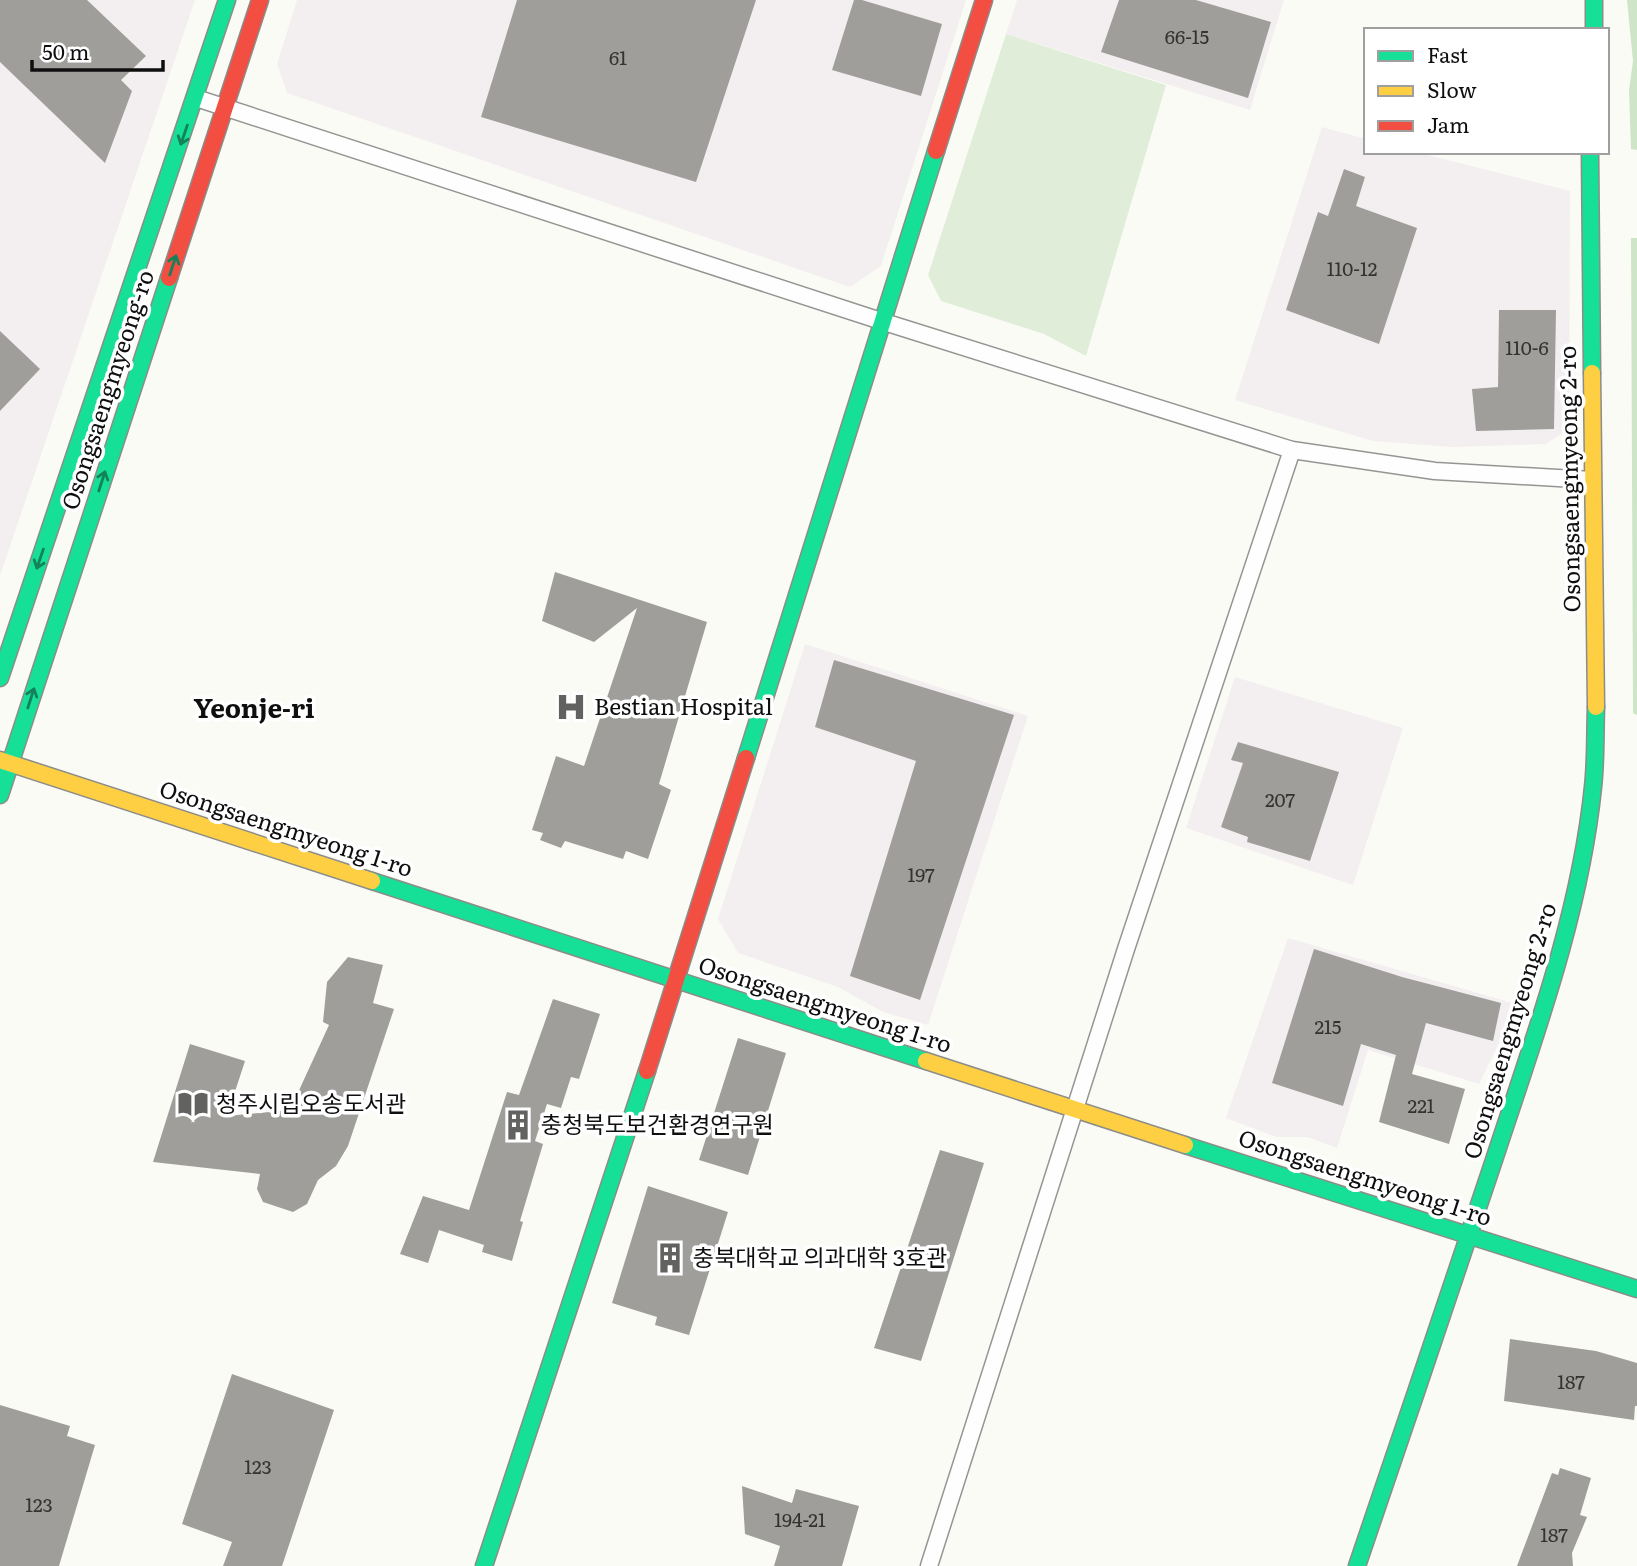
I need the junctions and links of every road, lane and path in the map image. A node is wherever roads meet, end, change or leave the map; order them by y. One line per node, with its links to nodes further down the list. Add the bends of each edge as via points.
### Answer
1 (227, 0): 6 (street, Osongsaengmyeong-ro)
2 (260, 0): 7 (street, Osongsaengmyeong-ro)
3 (984, 0): 9 (street)
4 (1594, 0): 5 (street)
5 (1594, 28)
6 (197, 98): 7 (street); 12 (street, Osongsaengmyeong-ro, one-way to 12)
7 (225, 106): 9 (street); 13 (street, Osongsaengmyeong-ro, one-way to 7)
8 (1590, 154): 11 (street, Osongsaengmyeong 2-ro)
9 (881, 321): 10 (street); 15 (street)
10 (1292, 450): 11 (street, via 1435,471); 16 (street)
11 (1592, 480): 17 (street, Osongsaengmyeong 2-ro, via 1596,698 1593,786 1584,846 1555,976)
12 (0, 678)
13 (5, 761): 14 (street, Osongsaengmyeong-ro); 15 (street, Osongsaengmyeong 1-ro)
14 (0, 795)
15 (677, 980): 16 (street, Osongsaengmyeong 1-ro); 19 (street)
16 (1074, 1110): 17 (street, Osongsaengmyeong 1-ro); 20 (street)
17 (1470, 1235): 18 (street, Osongsaengmyeong 1-ro); 21 (street, Osongsaengmyeong 2-ro)
18 (1637, 1289)
19 (484, 1566)
20 (929, 1566)
21 (1357, 1566)

